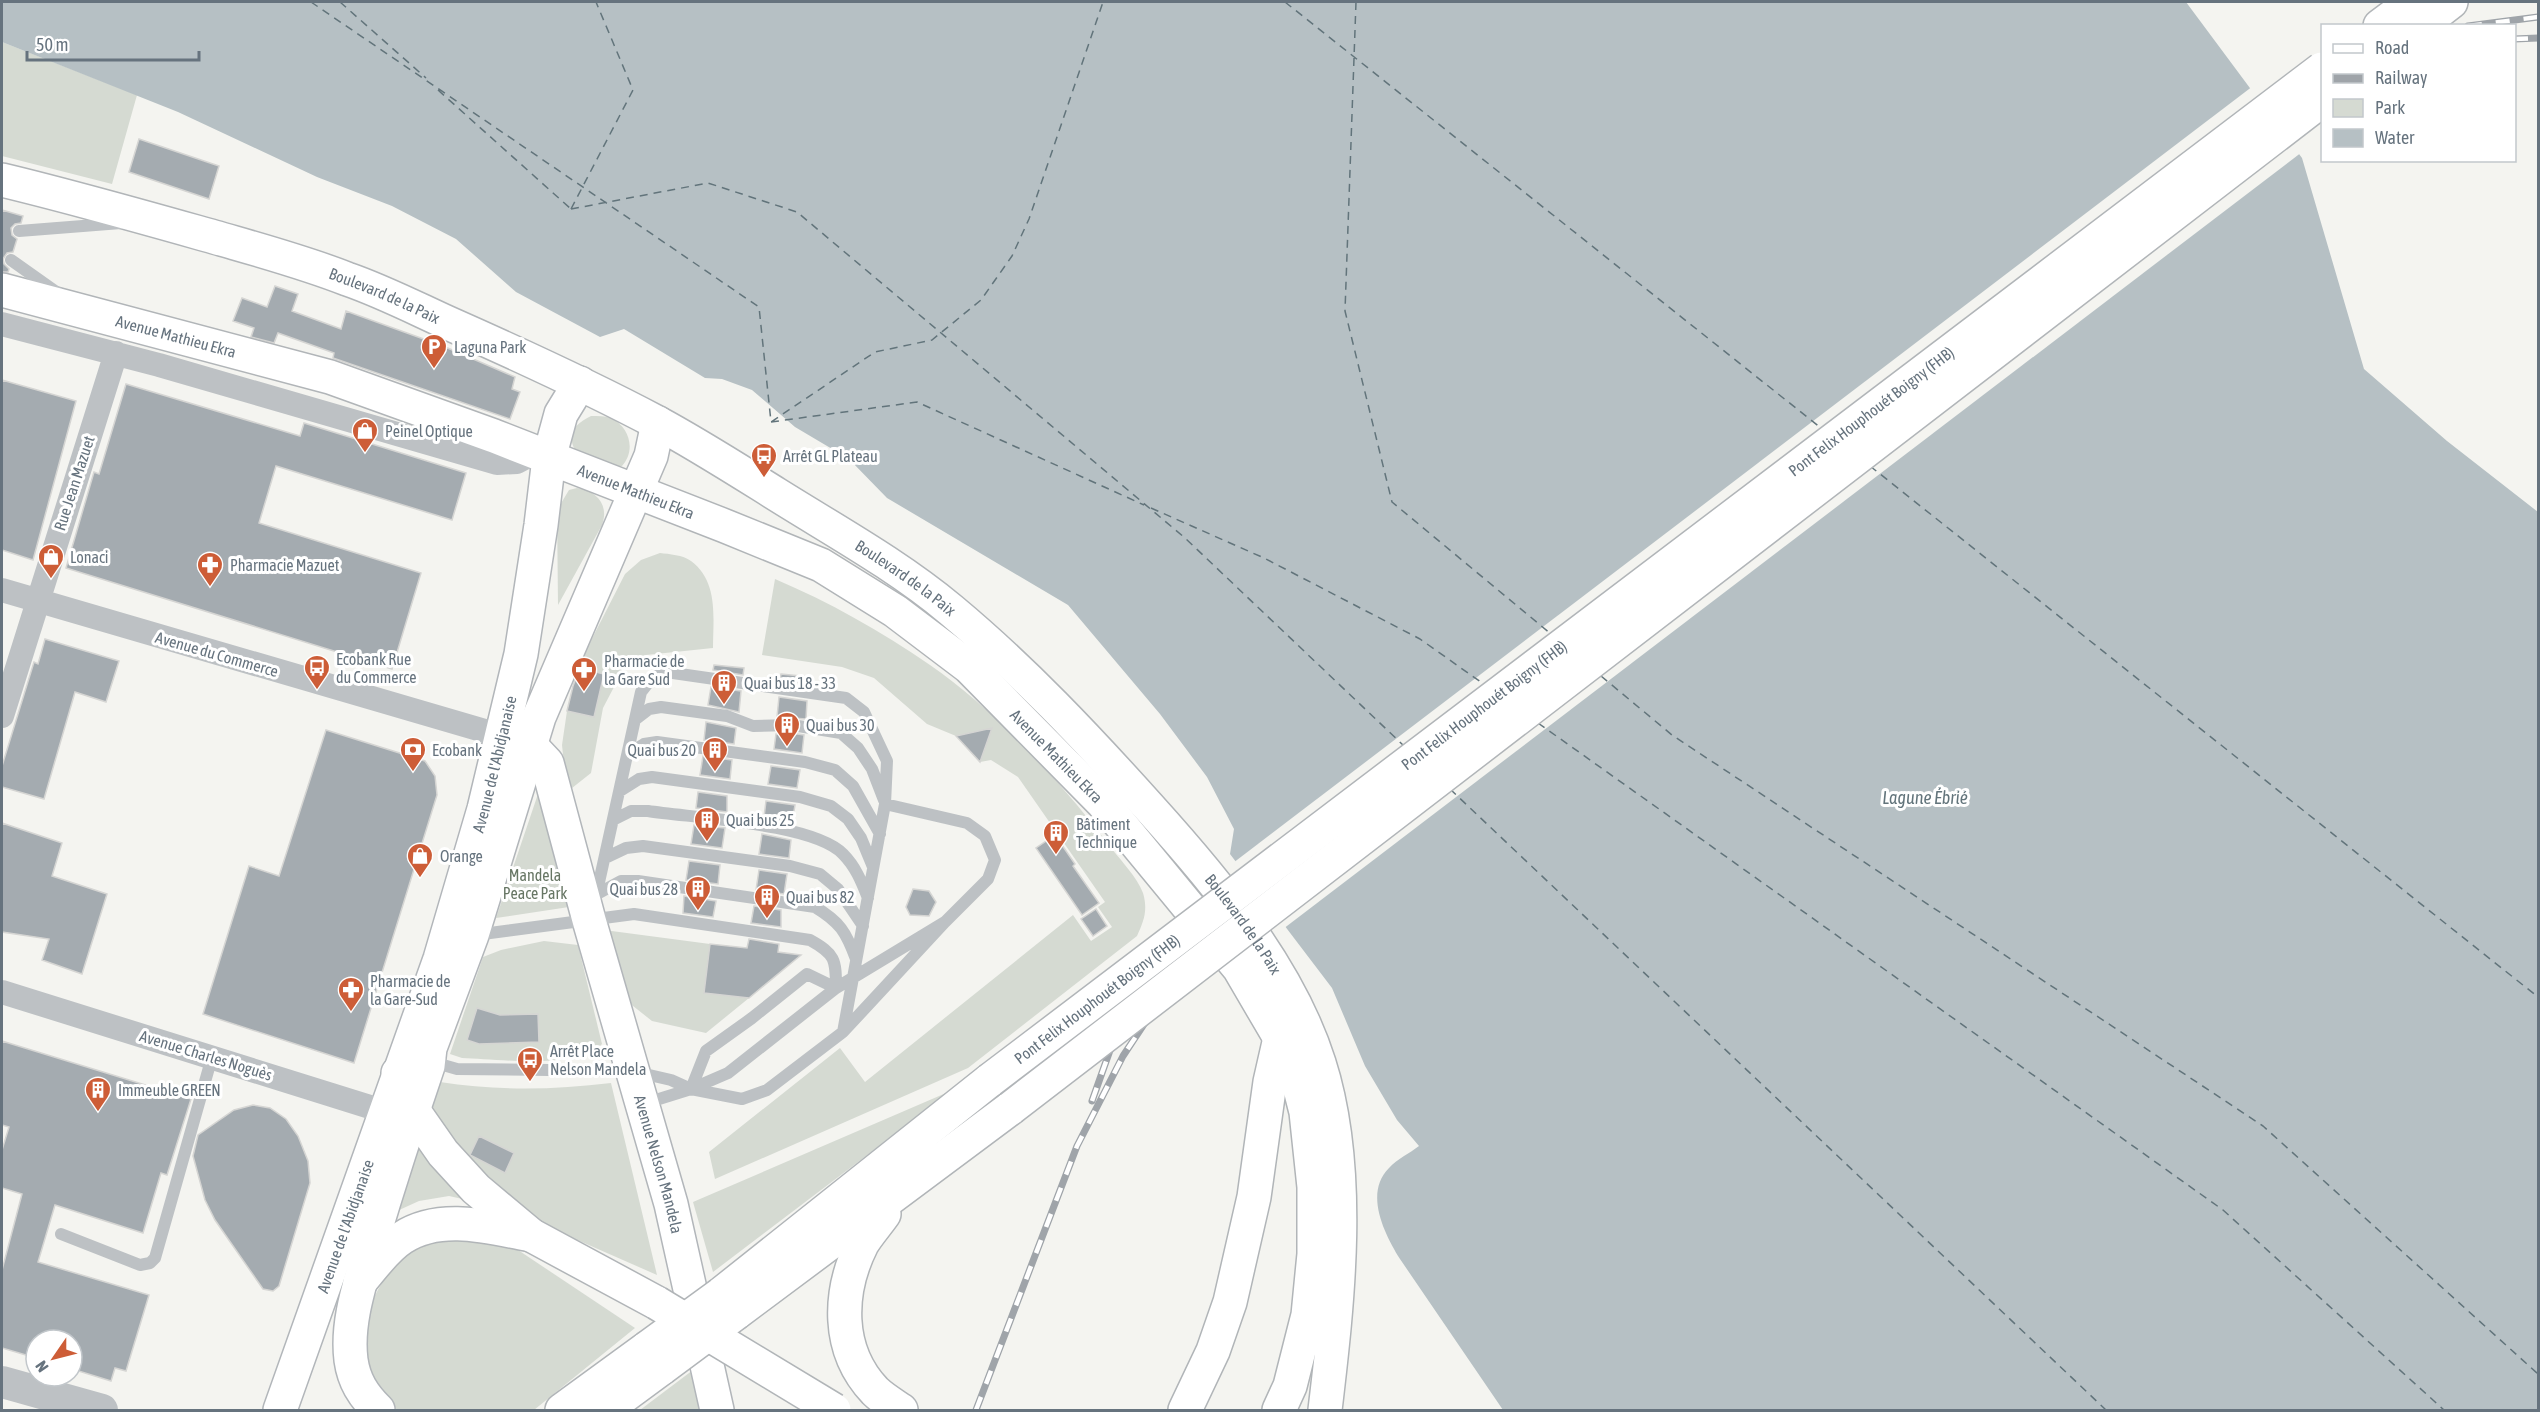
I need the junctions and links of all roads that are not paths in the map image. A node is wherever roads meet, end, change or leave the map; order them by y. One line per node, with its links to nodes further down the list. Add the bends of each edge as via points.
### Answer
1 (2412, 2): 3 (main road)
2 (2451, 2): 4 (main road)
3 (2383, 24)
4 (2423, 24)
5 (2321, 70): 53 (main road, Pont Felix Houphouét Boigny (FHB), bridge, via 990,1080)
6 (2321, 101): 49 (main road, Pont Felix Houphouét Boigny (FHB), bridge)
7 (2, 180): 8 (main road, Boulevard de la Paix)
8 (155, 220): 9 (lane); 15 (main road, Boulevard de la Paix, via 351,280)
9 (19, 231)
10 (6, 275): 12 (main road, Avenue Mathieu Ekra, via 86,312)
11 (2, 324): 13 (street)
12 (169, 333): 14 (street); 17 (main road, Avenue Mathieu Ekra, via 330,377)
13 (116, 353): 14 (street); 20 (street, Rue Jean Mazuet)
14 (159, 364): 17 (street, via 497,463)
15 (580, 383): 16 (main road, Boulevard de la Paix); 17 (main road, Avenue de l'Abidjanaise)
16 (658, 423): 18 (main road, Avenue de l'Abidjanaise, via 651,456); 66 (main road, Boulevard de la Paix, via 903,573 992,646 1053,702 1161,820 1210,878 1275,969 1319,1062 1330,1107 1338,1185 1339,1250)
17 (541, 456): 18 (main road, Avenue Mathieu Ekra); 23 (main road, Avenue de l'Abidjanaise, via 541,525 521,654)
18 (635, 493): 23 (main road, Avenue de l'Abidjanaise, via 557,675); 31 (main road, Avenue Mathieu Ekra, via 821,565 895,611 969,667 1018,715 1103,803)
19 (2, 590): 20 (street, Avenue du Commerce)
20 (36, 601): 21 (street, Rue Jean Mazuet); 23 (street, Avenue du Commerce)
21 (2, 716)
22 (636, 719): 24 (lane); 26 (lane, via 649,709 661,707 727,716 753,726 792,725 841,733 858,748 872,769); 26 (lane, via 641,692 652,678 666,672 846,698 864,712 887,761)
23 (516, 741): 33 (main road, Avenue Nelson Mandela, via 547,763); 36 (main road, Avenue de l'Abidjanaise)
24 (628, 754): 25 (lane); 28 (lane, via 644,744 657,742 806,762 835,770 854,786)
25 (620, 790): 27 (lane); 30 (lane, via 652,777 800,797 831,806 848,819)
26 (885, 804): 28 (lane); 34 (lane, via 967,823 986,836 995,860 988,879)
27 (614, 820): 29 (lane); 32 (lane, via 631,812 648,811 781,830 824,841 843,854 857,871)
28 (880, 834): 30 (lane)
29 (605, 858): 33 (lane); 35 (lane, via 626,848 643,846 790,866 820,874 838,889)
30 (874, 868): 32 (lane)
31 (1166, 878): 43 (main road, Boulevard de la Paix, via 1239,968)
32 (868, 898): 35 (lane)
33 (593, 907): 36 (lane); 37 (lane, via 621,881 639,881 815,907 834,919 847,934); 39 (lane, via 810,940 828,951 836,968); 45 (main road, Avenue Nelson Mandela)
34 (945, 922): 38 (lane); 41 (lane)
35 (863, 926): 37 (lane)
36 (460, 932): 42 (main road, Avenue de l'Abidjanaise)
37 (856, 960): 38 (lane); 39 (lane)
38 (853, 979): 39 (lane); 41 (lane)
39 (836, 988): 46 (lane, via 728,1073); 46 (lane, via 807,974 706,1052)
40 (2, 992): 44 (street, Avenue Charles Noguès)
41 (843, 1032): 46 (lane, via 767,1090 742,1098)
42 (422, 1038): 45 (lane, via 443,1065 457,1069); 48 (main road, Avenue de l'Abidjanaise, via 428,1066); 48 (main road, Avenue de l'Abidjanaise, via 398,1073)
43 (1280, 1038): 64 (main road, via 1254,1197 1230,1302 1213,1351); 65 (main road, Boulevard de la Paix, via 1306,1112 1314,1187 1314,1254 1308,1315 1290,1386)
44 (212, 1057): 48 (street, Avenue Charles Noguès); 50 (lane, via 155,1258 140,1265)
45 (632, 1071): 46 (lane); 47 (main road, Avenue Nelson Mandela)
46 (691, 1089): 47 (lane)
47 (642, 1105): 61 (main road, Avenue Nelson Mandela, via 671,1204)
48 (403, 1114): 51 (main road, via 476,1189); 52 (main road, Avenue de l'Abidjanaise); 57 (main road, Avenue de l'Abidjanaise)
49 (902, 1191): 53 (main road, Pont Felix Houphouét Boigny (FHB)); 63 (main road, via 864,1242 855,1261 843,1315 845,1335 866,1381)
50 (61, 1234)
51 (531, 1235): 52 (main road, via 465,1224 423,1228 403,1237); 62 (main road, bridge, via 657,1303)
52 (360, 1282): 58 (main road, Avenue de l'Abidjanaise, via 350,1332 351,1358 354,1377 364,1396)
53 (728, 1303): 54 (main road, Pont Felix Houphouét Boigny (FHB), bridge)
54 (655, 1358): 59 (main road); 60 (main road)
55 (2, 1382): 56 (street)
56 (102, 1410)
57 (280, 1410)
58 (378, 1410)
59 (562, 1410)
60 (605, 1410)
61 (717, 1410)
62 (834, 1410)
63 (901, 1410)
64 (1185, 1410)
65 (1279, 1410)
66 (1325, 1410)

